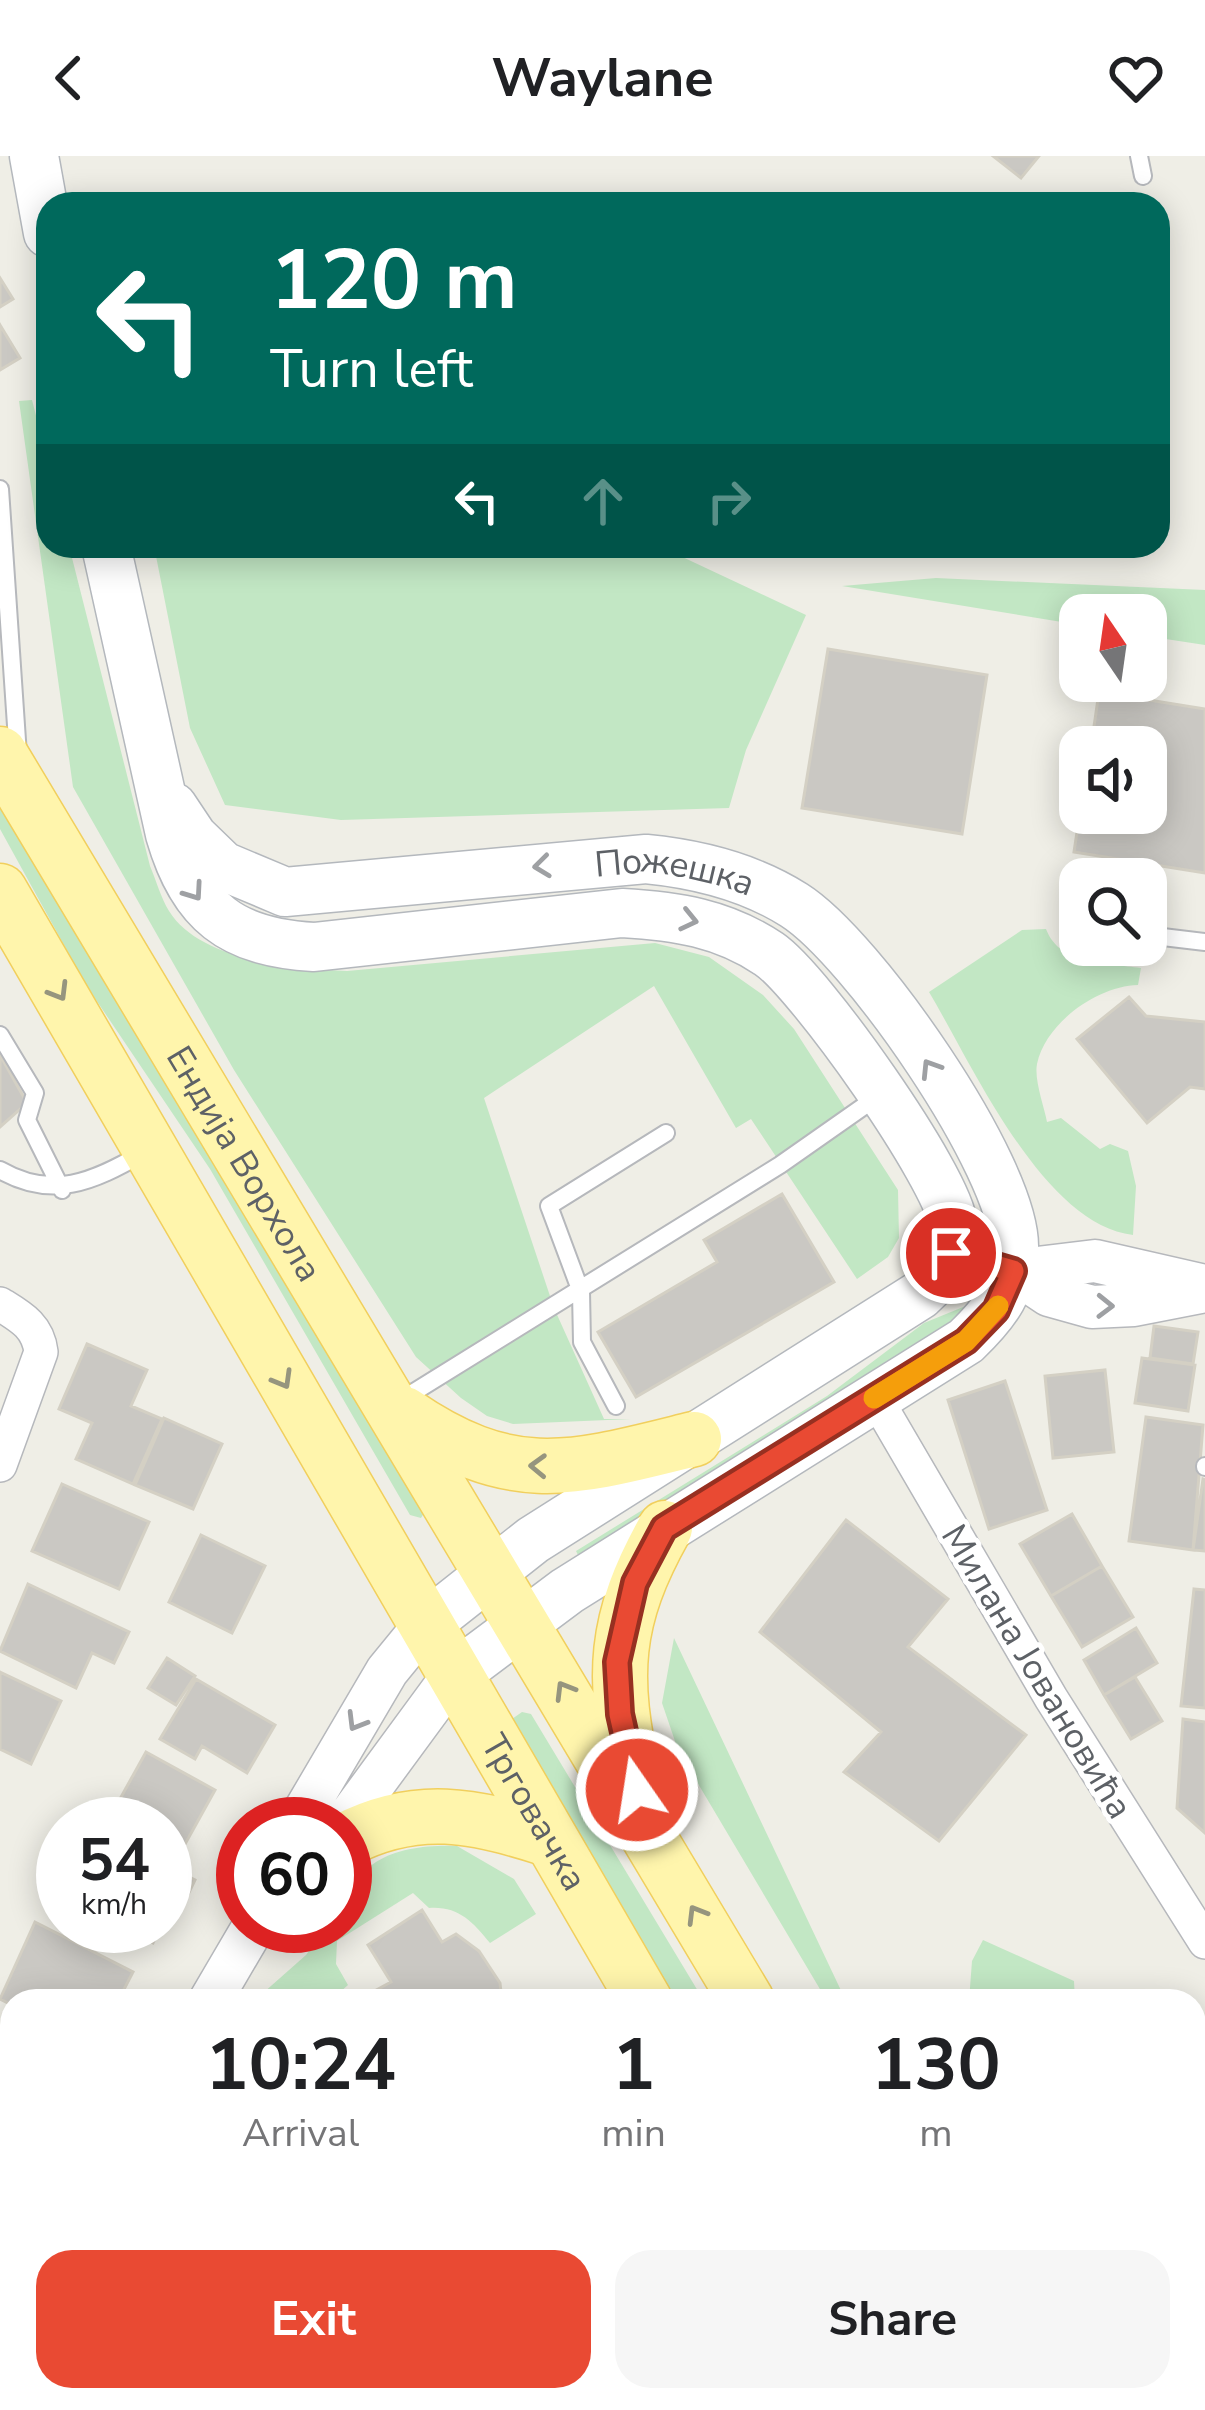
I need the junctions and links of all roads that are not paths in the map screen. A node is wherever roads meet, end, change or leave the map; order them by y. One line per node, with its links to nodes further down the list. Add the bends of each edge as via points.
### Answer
1 (34, 156): 4 (main road)
2 (1139, 156): 3 (lane)
3 (1143, 176)
4 (41, 192)
5 (0, 489): 6 (lane)
6 (3, 553): 8 (lane)
7 (109, 558): 10 (main road, Пожешка)
8 (5, 624): 9 (lane)
9 (11, 773): 26 (main road, Ендија Ворхола)
10 (157, 782): 15 (main road, Пожешка, one-way to 15, via 181,874 204,908 240,930 284,945 339,947 573,915 696,921 747,941 796,975); 21 (main road, Пожешка, one-way to 10, via 1011,1217 992,1167 870,980 798,907 688,863 646,859 285,892 208,854)
11 (0, 892): 17 (main road, Ендија Ворхола, one-way to 17)
12 (1167, 937): 13 (lane)
13 (1205, 942)
14 (0, 1035): 19 (lane, via 35,1094 27,1120)
15 (880, 1095): 20 (main road, Пожешка, via 950,1211); 23 (lane)
16 (666, 1133): 23 (lane, via 549,1206)
17 (152, 1148): 19 (lane); 33 (main road, Ендија Ворхола, one-way to 33)
18 (0, 1170): 19 (lane, via 26,1185)
19 (62, 1190)
20 (951, 1253): 21 (street); 28 (main road, via 934,1282 892,1316)
21 (1013, 1271): 22 (street, via 1095,1261); 25 (main road, via 996,1310 966,1341)
22 (1205, 1289)
23 (581, 1292): 26 (lane); 27 (lane, via 582,1342)
24 (13, 1312): 29 (street, via 39,1336 41,1352)
25 (875, 1397): 30 (main road); 40 (street, Милана Јовановића)
26 (392, 1406): 28 (main road, one-way to 26, via 576,1466 496,1463 464,1453); 31 (main road, Ендија Ворхола)
27 (616, 1406)
28 (694, 1439): 31 (main road)
29 (0, 1465)
30 (664, 1528): 32 (main road); 37 (main road, via 635,1583 617,1662)
31 (491, 1568): 32 (main road); 33 (main road)
32 (524, 1621): 34 (main road); 37 (main road, one-way to 32)
33 (423, 1627): 34 (main road, Трговачка); 35 (street, one-way to 35, via 387,1671)
34 (452, 1677): 36 (street); 39 (main road, Трговачка)
35 (313, 1797)
36 (364, 1797)
37 (645, 1827): 44 (main road, one-way to 37)
38 (372, 1829): 39 (main road, via 447,1813)
39 (548, 1839): 43 (main road, Трговачка)
40 (1205, 1942)
41 (238, 1953): 42 (street)
42 (217, 1989)
43 (638, 1989)
44 (740, 1989)

